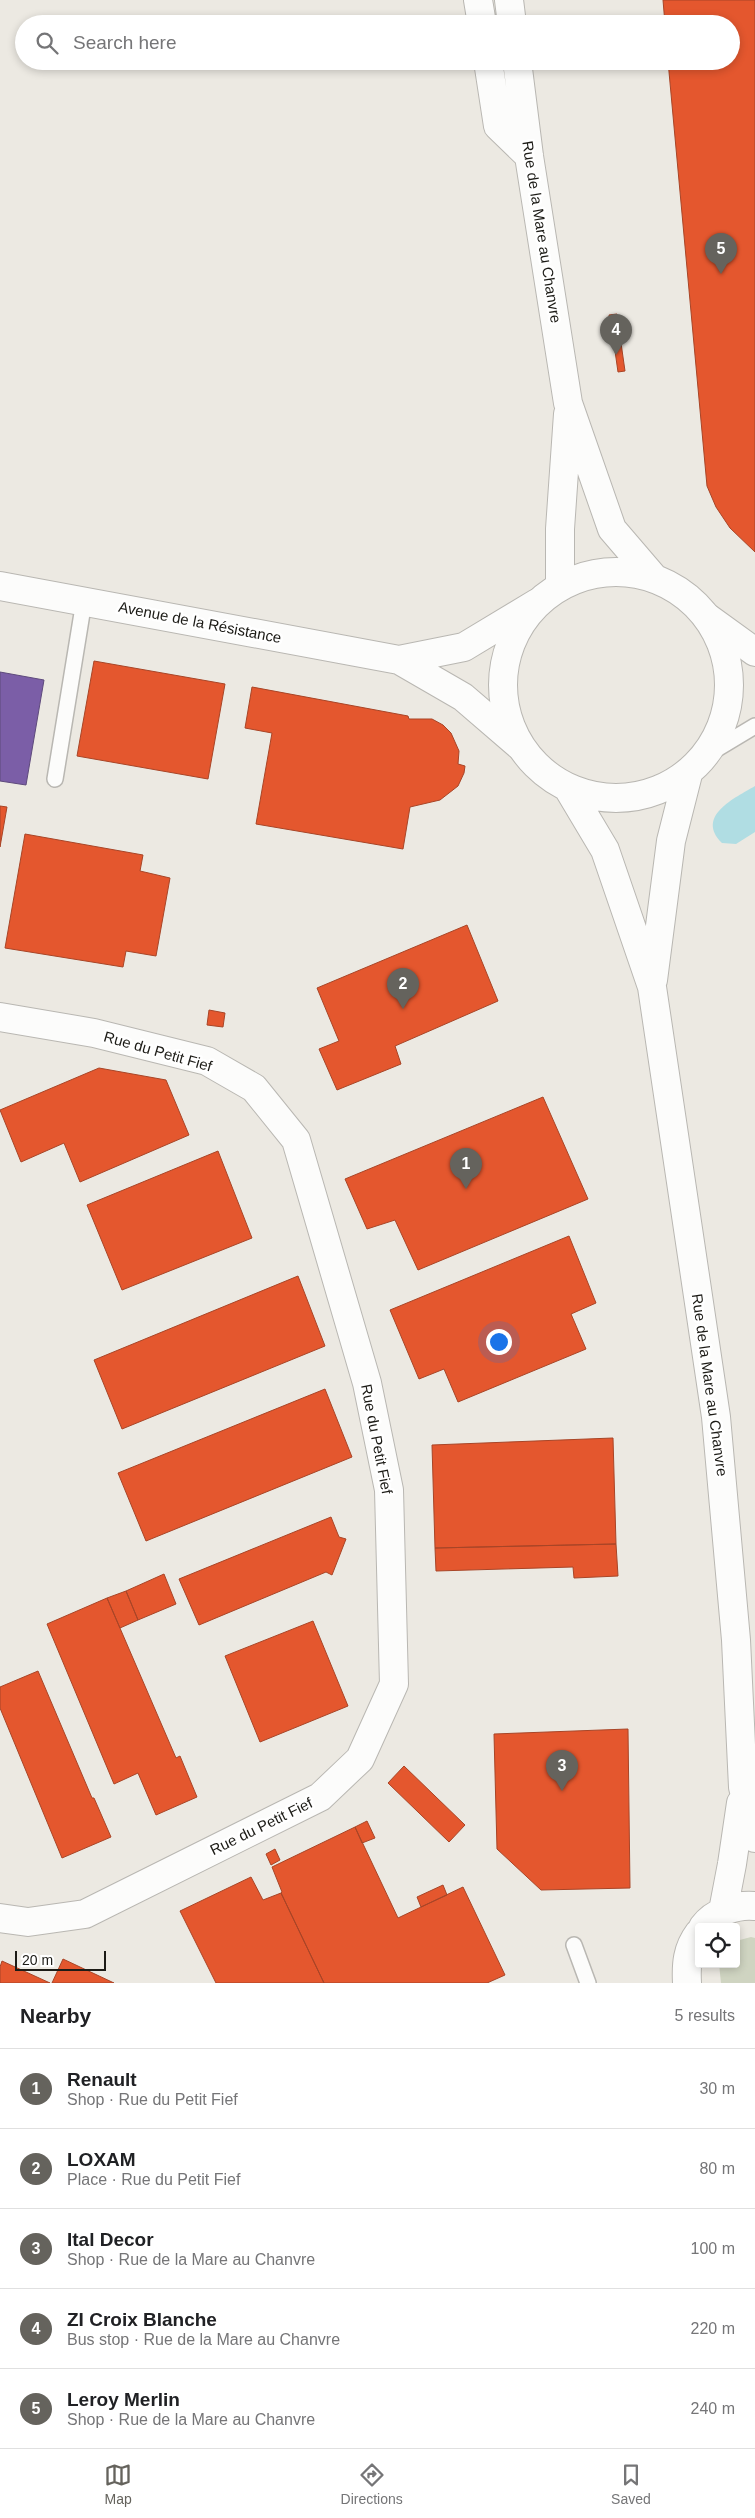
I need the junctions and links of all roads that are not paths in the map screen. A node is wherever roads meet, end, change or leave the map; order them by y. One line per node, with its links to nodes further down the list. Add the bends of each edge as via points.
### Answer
1 (478, 0): 3 (street)
2 (509, 0): 4 (street)
3 (480, 15)
4 (511, 15)
5 (489, 70): 7 (street, via 498,126)
6 (517, 70): 7 (street, Rue de la Mare au Chanvre)
7 (529, 156): 8 (street, Rue de la Mare au Chanvre)
8 (568, 403): 9 (street, Rue de la Mare au Chanvre, via 612,529); 11 (street, Rue de la Mare au Chanvre)
9 (654, 578): 11 (street, via 604,572); 14 (street, via 684,594)
10 (0, 586): 12 (street, Avenue de la Résistance)
11 (560, 586): 13 (street)
12 (84, 601): 16 (street, Avenue de la Résistance); 20 (lane)
13 (537, 603): 16 (street, via 464,647); 18 (street, via 513,636 502,676 506,713)
14 (708, 618): 15 (street); 19 (street, Rue de la Mare au Chanvre, via 727,658 729,703)
15 (755, 652)
16 (399, 660): 18 (street, via 463,697)
17 (755, 726): 19 (lane)
18 (520, 746): 21 (street, via 546,775)
19 (697, 765): 21 (street, via 654,792 615,799); 22 (street, Rue de la Mare au Chanvre, via 671,841)
20 (55, 779)
21 (568, 788): 22 (street, Rue de la Mare au Chanvre, via 605,850)
22 (652, 987): 24 (street, Rue de la Mare au Chanvre, via 717,1427 736,1640)
23 (0, 1017): 27 (street, Rue du Petit Fief, via 94,1033 207,1062 254,1088 296,1140 368,1383 389,1490 394,1684 360,1759 320,1797 85,1914 28,1922)
24 (743, 1787): 25 (street, Rue de la Mare au Chanvre); 28 (street, Rue de la Mare au Chanvre, via 732,1864)
25 (755, 1838)
26 (755, 1906): 28 (street, via 746,1905)
27 (0, 1918)
28 (713, 1919)
29 (695, 1938): 32 (street, via 686,1962)
30 (574, 1945): 31 (lane)
31 (588, 1983)
32 (688, 1983)

